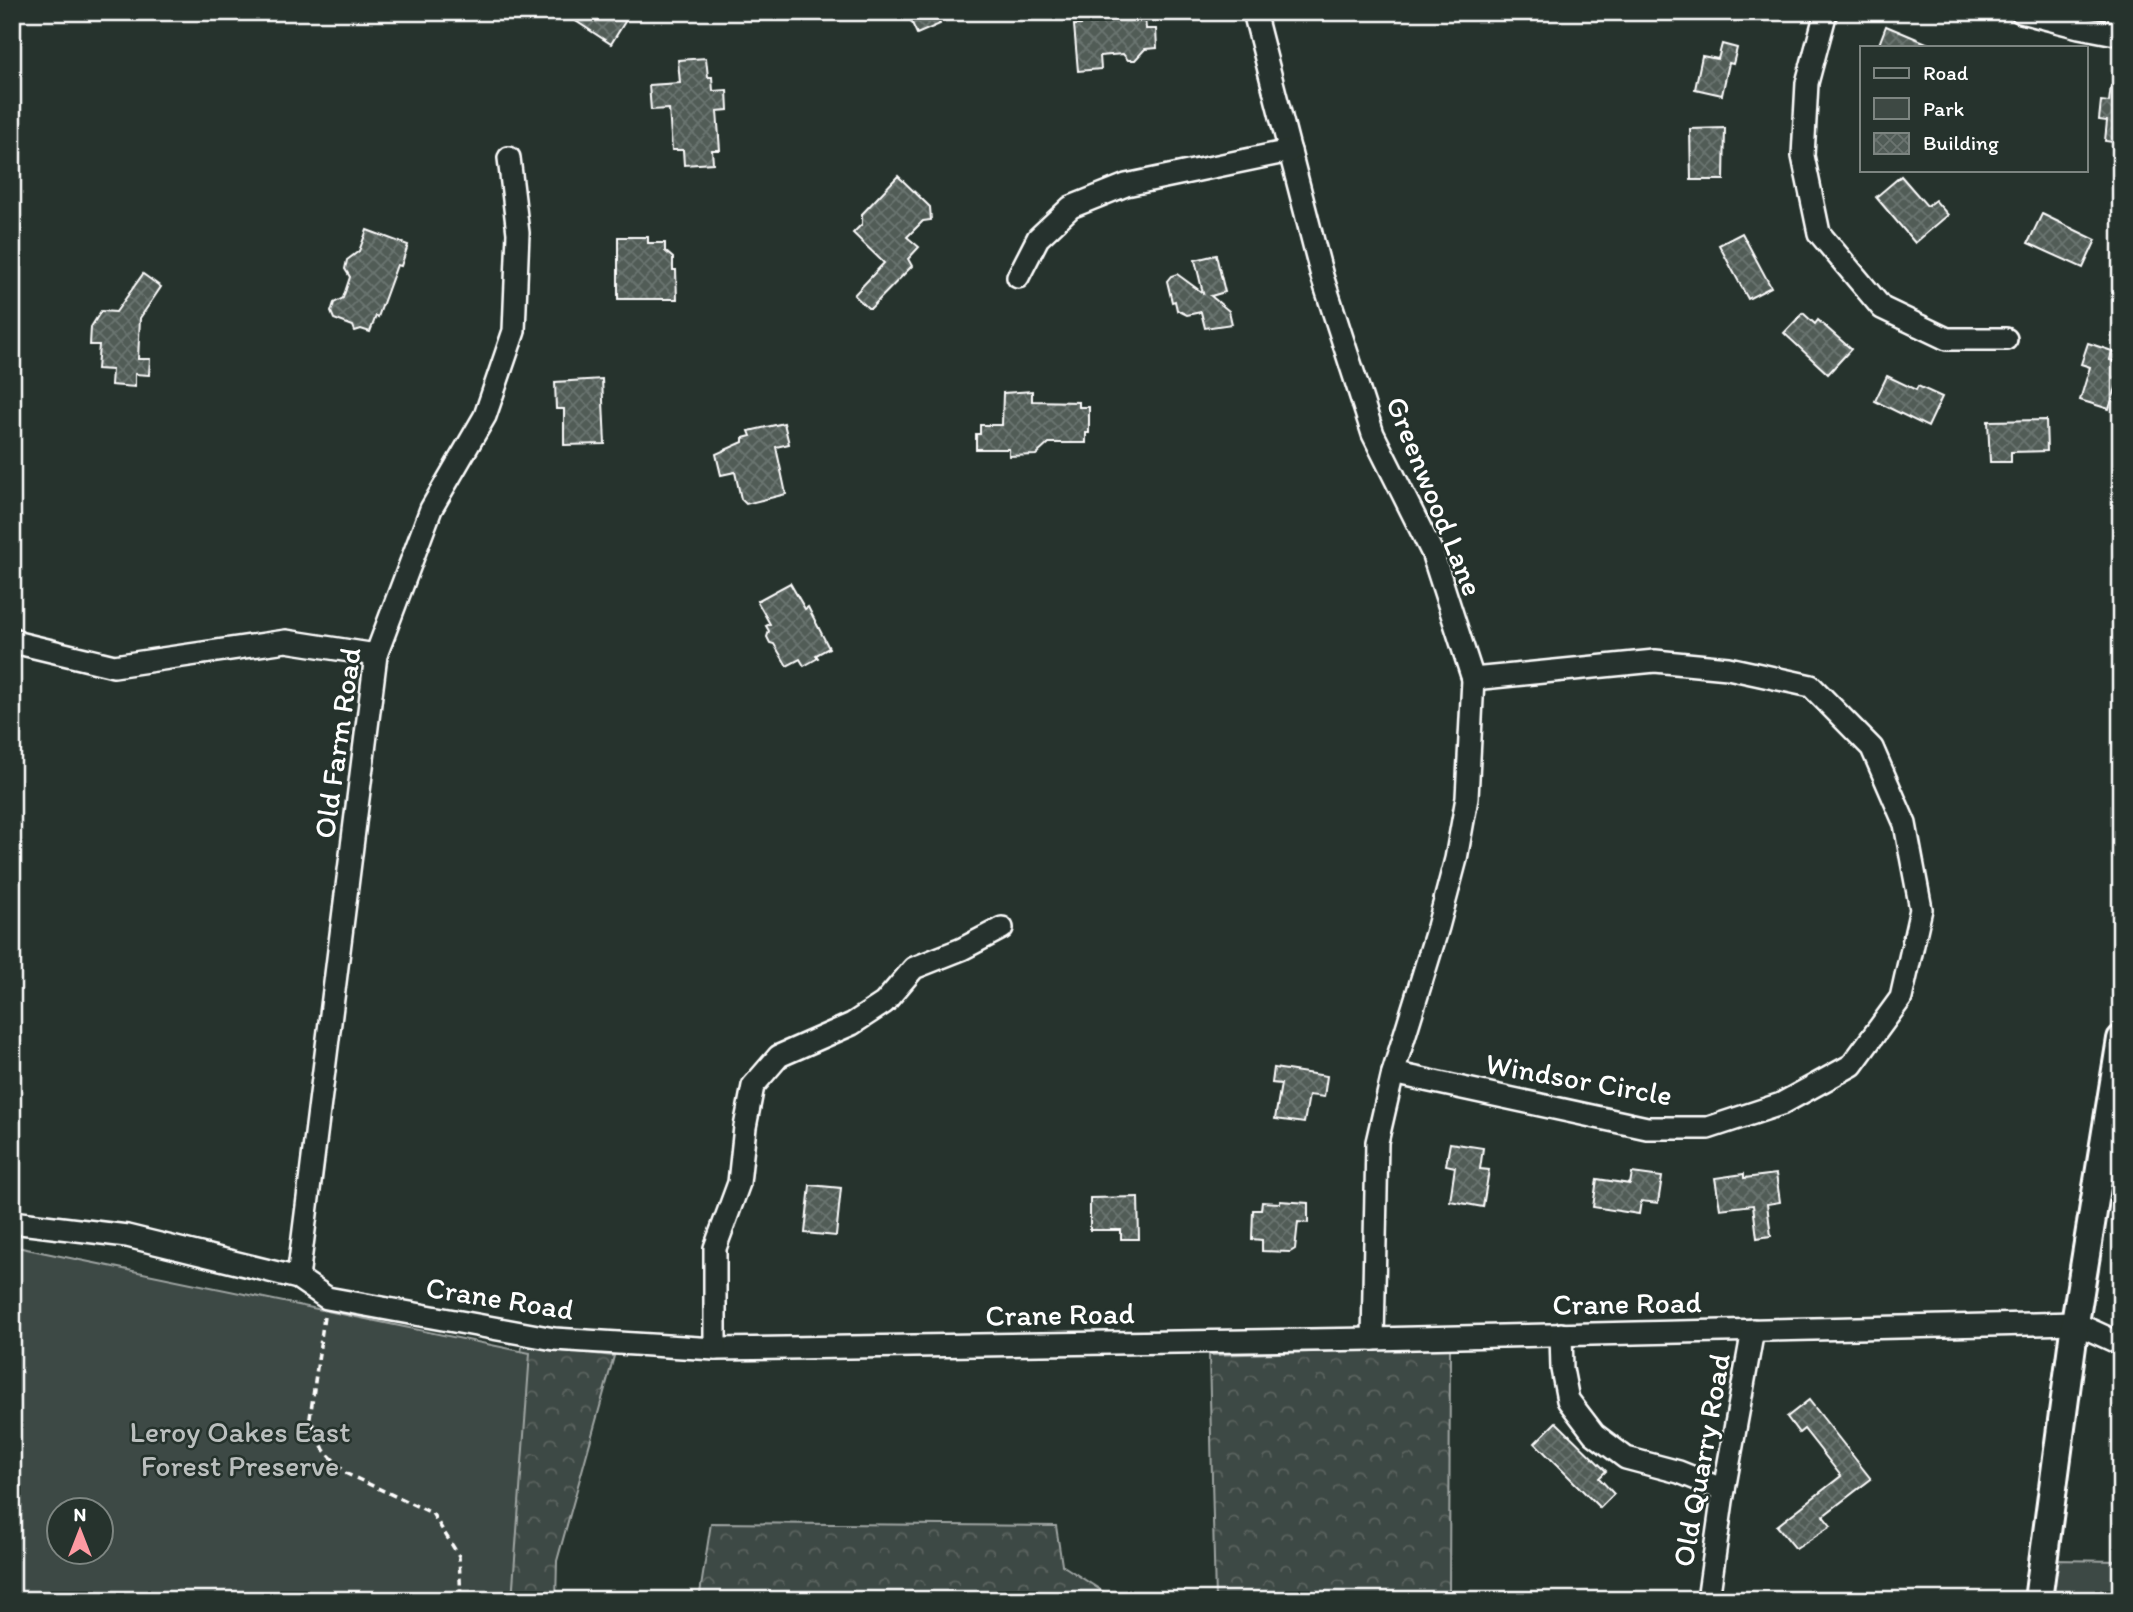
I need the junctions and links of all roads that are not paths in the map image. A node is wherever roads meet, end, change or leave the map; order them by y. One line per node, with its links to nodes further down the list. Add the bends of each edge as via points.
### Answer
1 (1254, 12): 5 (street, Greenwood Lane)
2 (1826, 12): 8 (street, via 1807,83 1803,156 1819,233 1882,308 1947,339)
3 (2021, 12): 4 (street)
4 (2121, 35)
5 (1290, 151): 7 (street, via 1126,185 1071,207 1038,238); 11 (street, Greenwood Lane, via 1322,276 1373,434 1432,552)
6 (509, 158): 10 (street, Old Farm Road, via 518,233 514,331 485,416 432,509)
7 (1018, 278)
8 (2006, 339)
9 (12, 638): 10 (street, via 114,666 286,641)
10 (376, 655): 16 (street, Old Farm Road)
11 (1473, 678): 14 (street, Greenwood Lane, via 1467,798 1456,859); 14 (street, Windsor Circle, via 1655,661 1728,667 1811,687 1872,748 1905,824 1921,909 1901,998 1852,1065 1781,1104 1708,1128 1647,1128)
12 (1002, 928): 22 (street, via 914,968 884,1003 852,1024 779,1056 754,1086 739,1182 715,1248)
13 (2121, 1040): 17 (main road)
14 (1393, 1073): 20 (street, Greenwood Lane, via 1377,1142)
15 (12, 1222): 16 (street, Crane Road, via 127,1236)
16 (298, 1278): 22 (street, Crane Road, via 327,1298 554,1339)
17 (2075, 1323): 18 (street, Crane Road); 21 (street, Crane Road); 25 (main road)
18 (1753, 1330): 19 (street, Crane Road); 23 (street, Old Quarry Road)
19 (1562, 1334): 20 (street, Crane Road); 23 (street, via 1568,1400 1594,1434 1626,1458)
20 (1373, 1339): 22 (street, Crane Road)
21 (2121, 1344)
22 (715, 1349)
23 (1724, 1490): 24 (street, Old Quarry Road)
24 (1708, 1600)
25 (2038, 1600)

